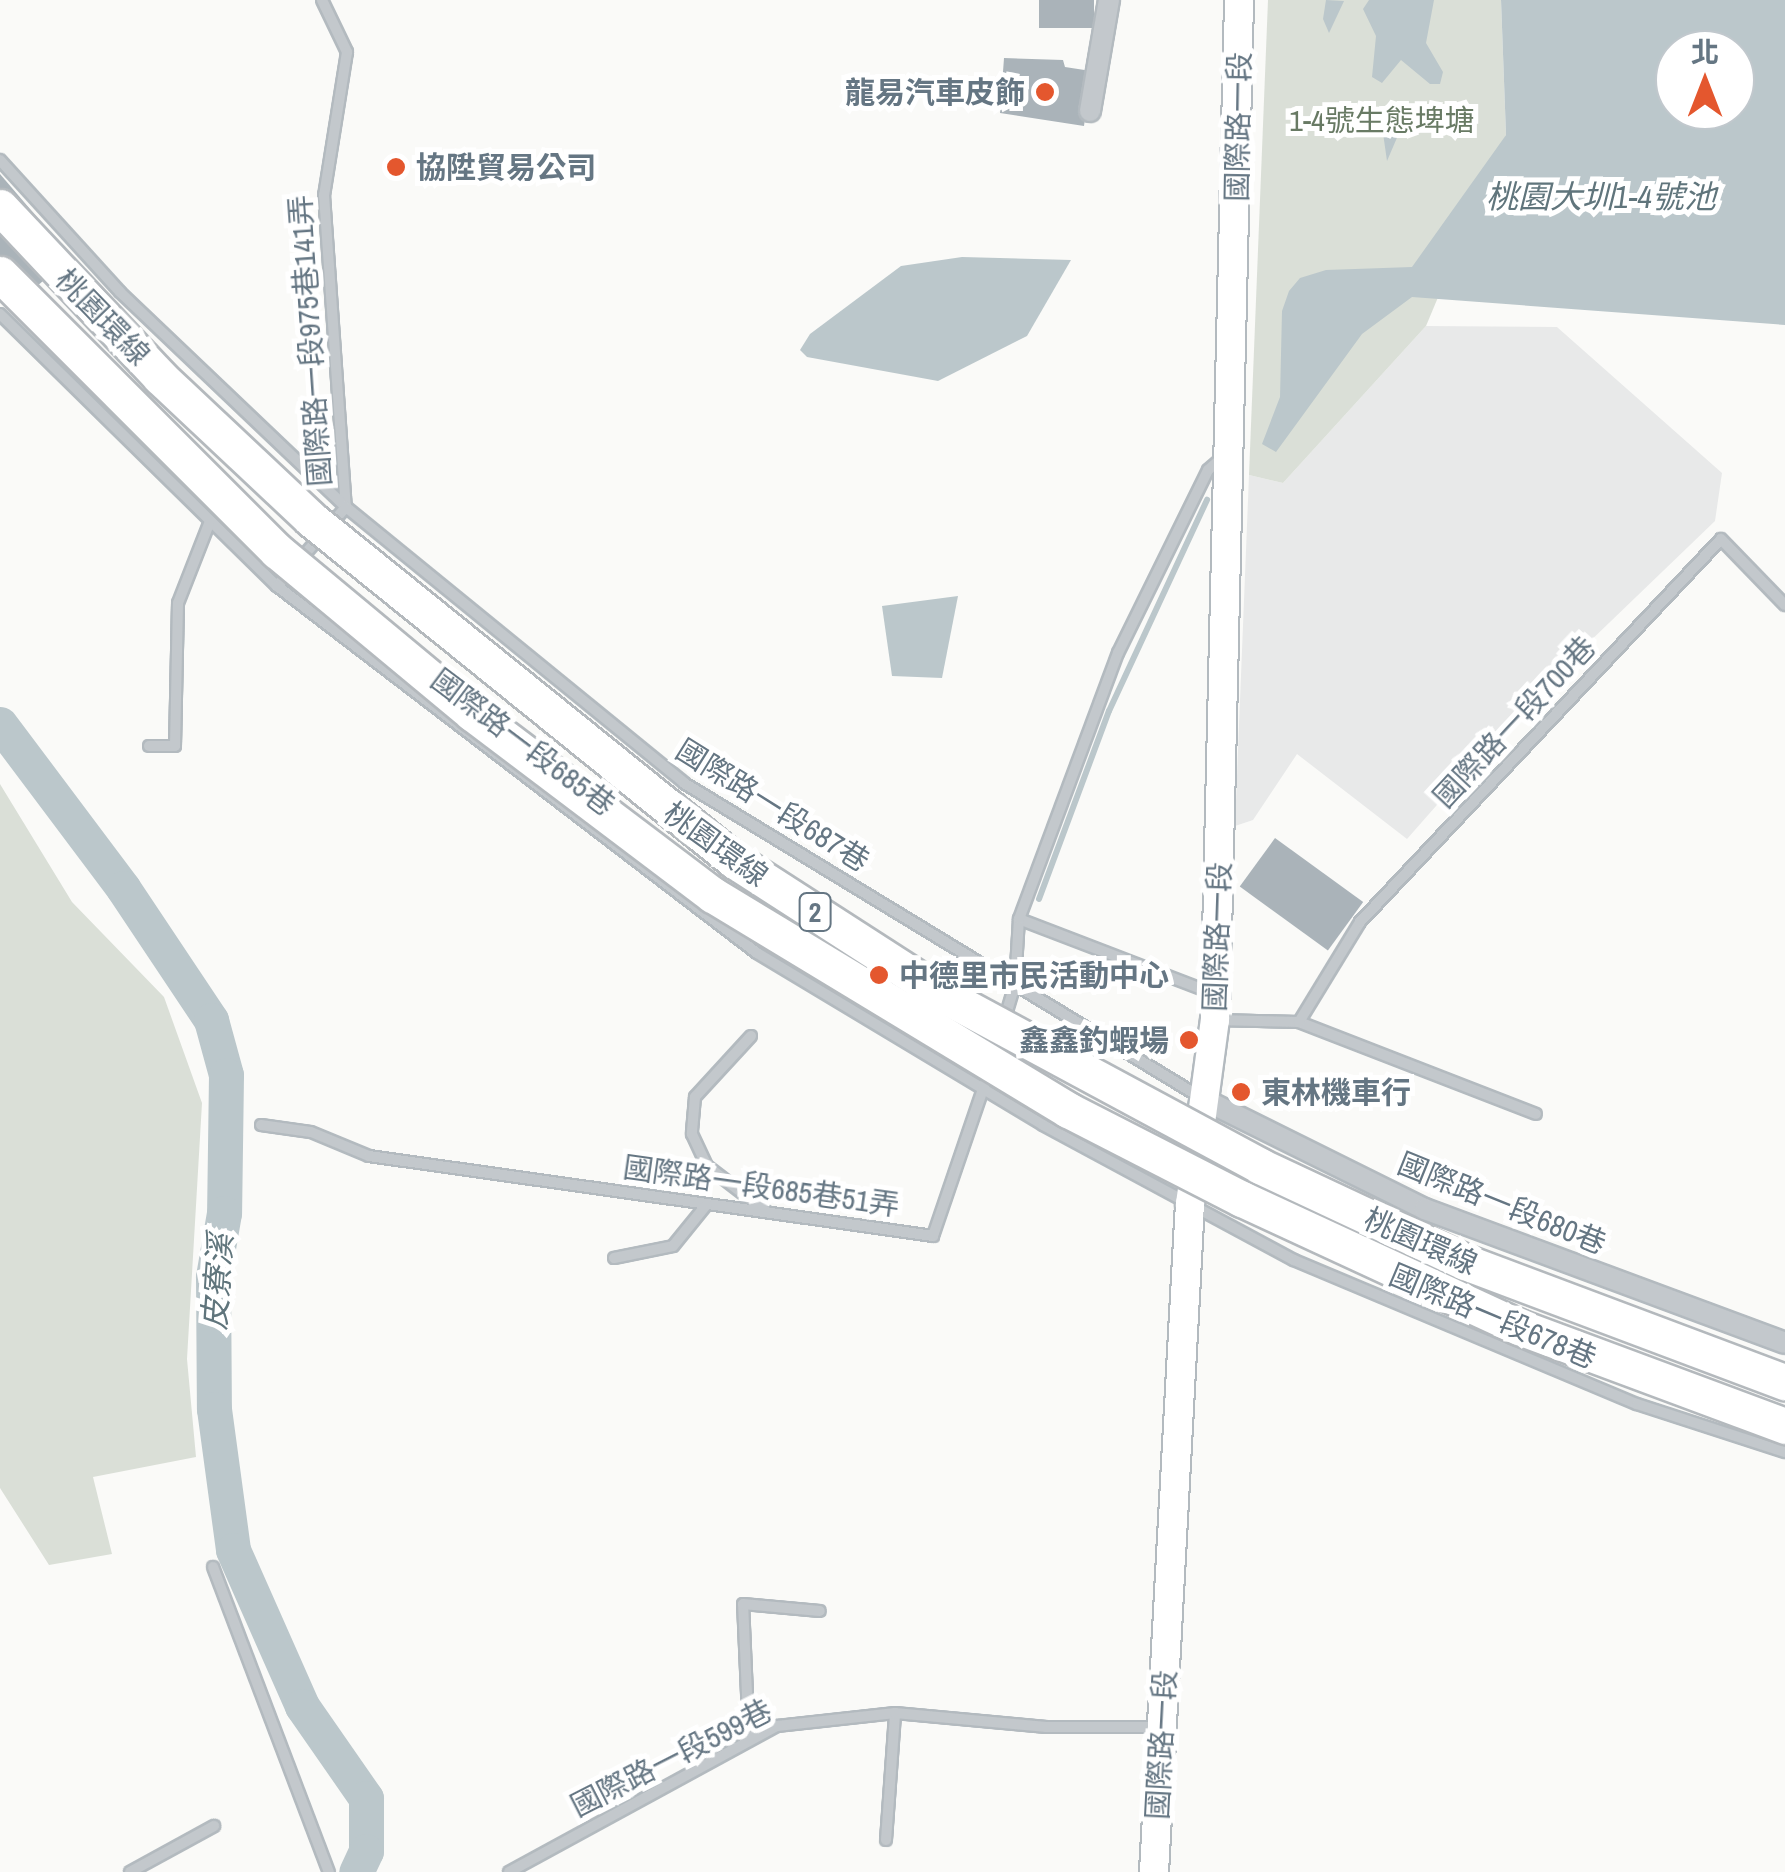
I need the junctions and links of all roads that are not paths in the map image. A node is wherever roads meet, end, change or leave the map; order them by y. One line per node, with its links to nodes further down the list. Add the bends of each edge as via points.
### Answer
1 (322, 0): 10 (lane, 國際路一段975巷141弄, via 348,52 324,195)
2 (1108, 0): 4 (street)
3 (1239, 0): 9 (street, 國際路一段)
4 (1090, 111)
5 (0, 160): 10 (lane, 國際路一段687巷, via 120,292)
6 (0, 207): 29 (highway, 桃園環線 / 2, bridge, via 160,377 312,519 736,861 941,994 1260,1166 1464,1262)
7 (0, 274): 30 (highway, 桃園環線 / 2, bridge, via 277,551 472,713 713,895 1068,1110 1242,1200 1518,1327)
8 (0, 314): 11 (lane, 國際路一段685巷)
9 (1231, 450): 15 (lane, 國際路一段685巷51弄, via 1208,470 1118,653); 17 (street, 國際路一段)
10 (346, 508): 12 (lane); 16 (lane, 國際路一段687巷, via 684,783)
11 (209, 524): 12 (lane, 國際路一段685巷); 14 (lane, via 178,603 175,746)
12 (277, 586): 20 (lane, 國際路一段685巷, via 757,953)
13 (1785, 605): 18 (lane, 國際路一段700巷, via 1722,538 1360,922)
14 (149, 746)
15 (1019, 919): 16 (lane, 國際路一段685巷51弄); 17 (lane)
16 (1015, 984): 20 (lane, 國際路一段685巷51弄); 21 (lane, 國際路一段687巷)
17 (1215, 1007): 18 (lane); 21 (street, 國際路一段)
18 (1299, 1022): 22 (lane)
19 (751, 1036): 26 (lane, via 695,1097 692,1134 707,1166)
20 (984, 1089): 25 (lane, 國際路一段685巷); 26 (lane, 國際路一段685巷51弄, via 933,1236)
21 (1205, 1100): 25 (street, 國際路一段); 28 (street, 國際路一段680巷, via 1425,1209)
22 (1536, 1114)
23 (260, 1125): 24 (lane, 國際路一段685巷51弄, via 310,1132 369,1156)
24 (707, 1204): 26 (lane, 國際路一段685巷51弄); 27 (lane, via 672,1246)
25 (1190, 1204): 31 (lane, 國際路一段678巷, via 1294,1260 1637,1404); 35 (street, 國際路一段)
26 (768, 1212)
27 (614, 1258)
28 (1785, 1343)
29 (1785, 1382)
30 (1785, 1426)
31 (1785, 1452)
32 (213, 1567): 40 (lane)
33 (820, 1611): 36 (lane, via 743,1604)
34 (895, 1713): 35 (lane, 國際路一段599巷, via 1046,1727); 36 (lane, 國際路一段599巷, via 777,1726); 38 (lane)
35 (1163, 1727): 42 (street, 國際路一段)
36 (749, 1740): 41 (lane, 國際路一段599巷)
37 (214, 1826): 39 (lane)
38 (886, 1840)
39 (130, 1872)
40 (329, 1872)
41 (509, 1872)
42 (1154, 1872)

